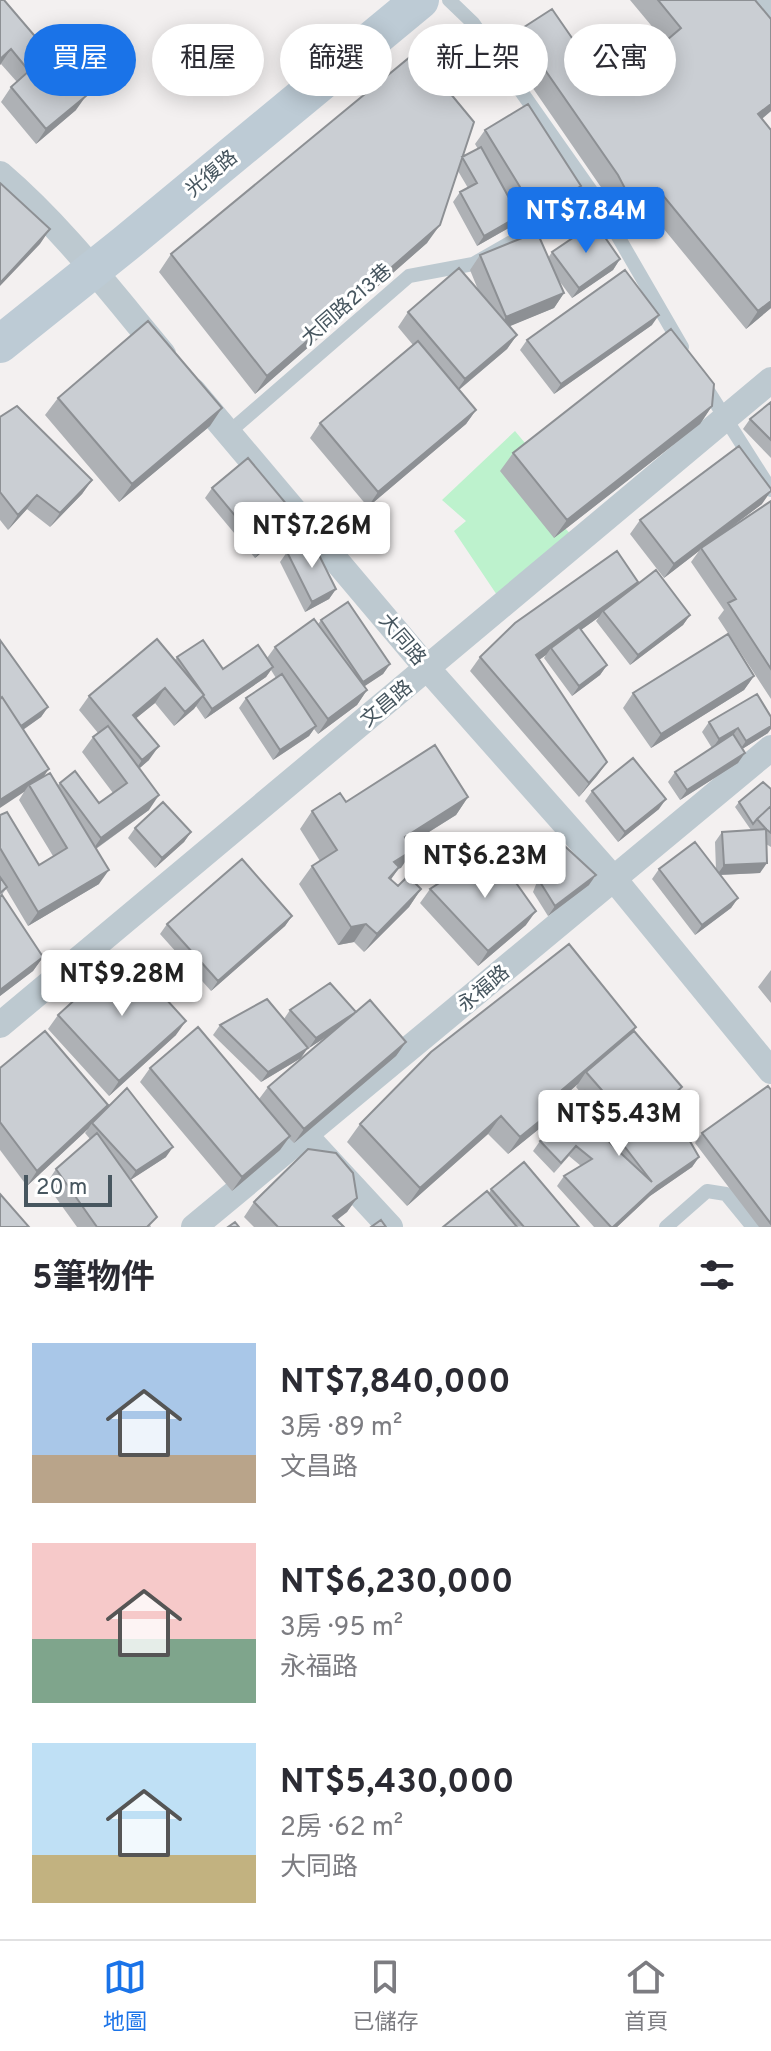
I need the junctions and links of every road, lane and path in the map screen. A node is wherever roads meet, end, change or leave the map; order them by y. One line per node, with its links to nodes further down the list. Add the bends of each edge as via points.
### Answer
1 (420, 0): 7 (main road, 光復路)
2 (449, 0): 6 (lane, via 473,23)
3 (767, 0): 4 (street)
4 (771, 5)
5 (0, 174): 7 (street, 大同路)
6 (594, 195): 10 (lane); 11 (lane, 大同路213巷, via 473,264 409,276)
7 (93, 269): 8 (main road, 光復路); 11 (street, 大同路)
8 (0, 344)
9 (771, 380): 10 (street, 文昌路)
10 (724, 419): 12 (lane); 13 (street, 文昌路)
11 (228, 433): 13 (street, 大同路)
12 (771, 490)
13 (427, 668): 15 (street, 大同路); 16 (street, 文昌路)
14 (771, 748): 15 (street, 永福路)
15 (614, 879): 17 (street, 大同路); 18 (street, 永福路)
16 (0, 1025)
17 (771, 1071)
18 (305, 1135): 19 (street, 永福路); 20 (street)
19 (194, 1227)
20 (390, 1227)
21 (666, 1227): 22 (lane, via 707,1191 726,1194)
22 (753, 1227)

